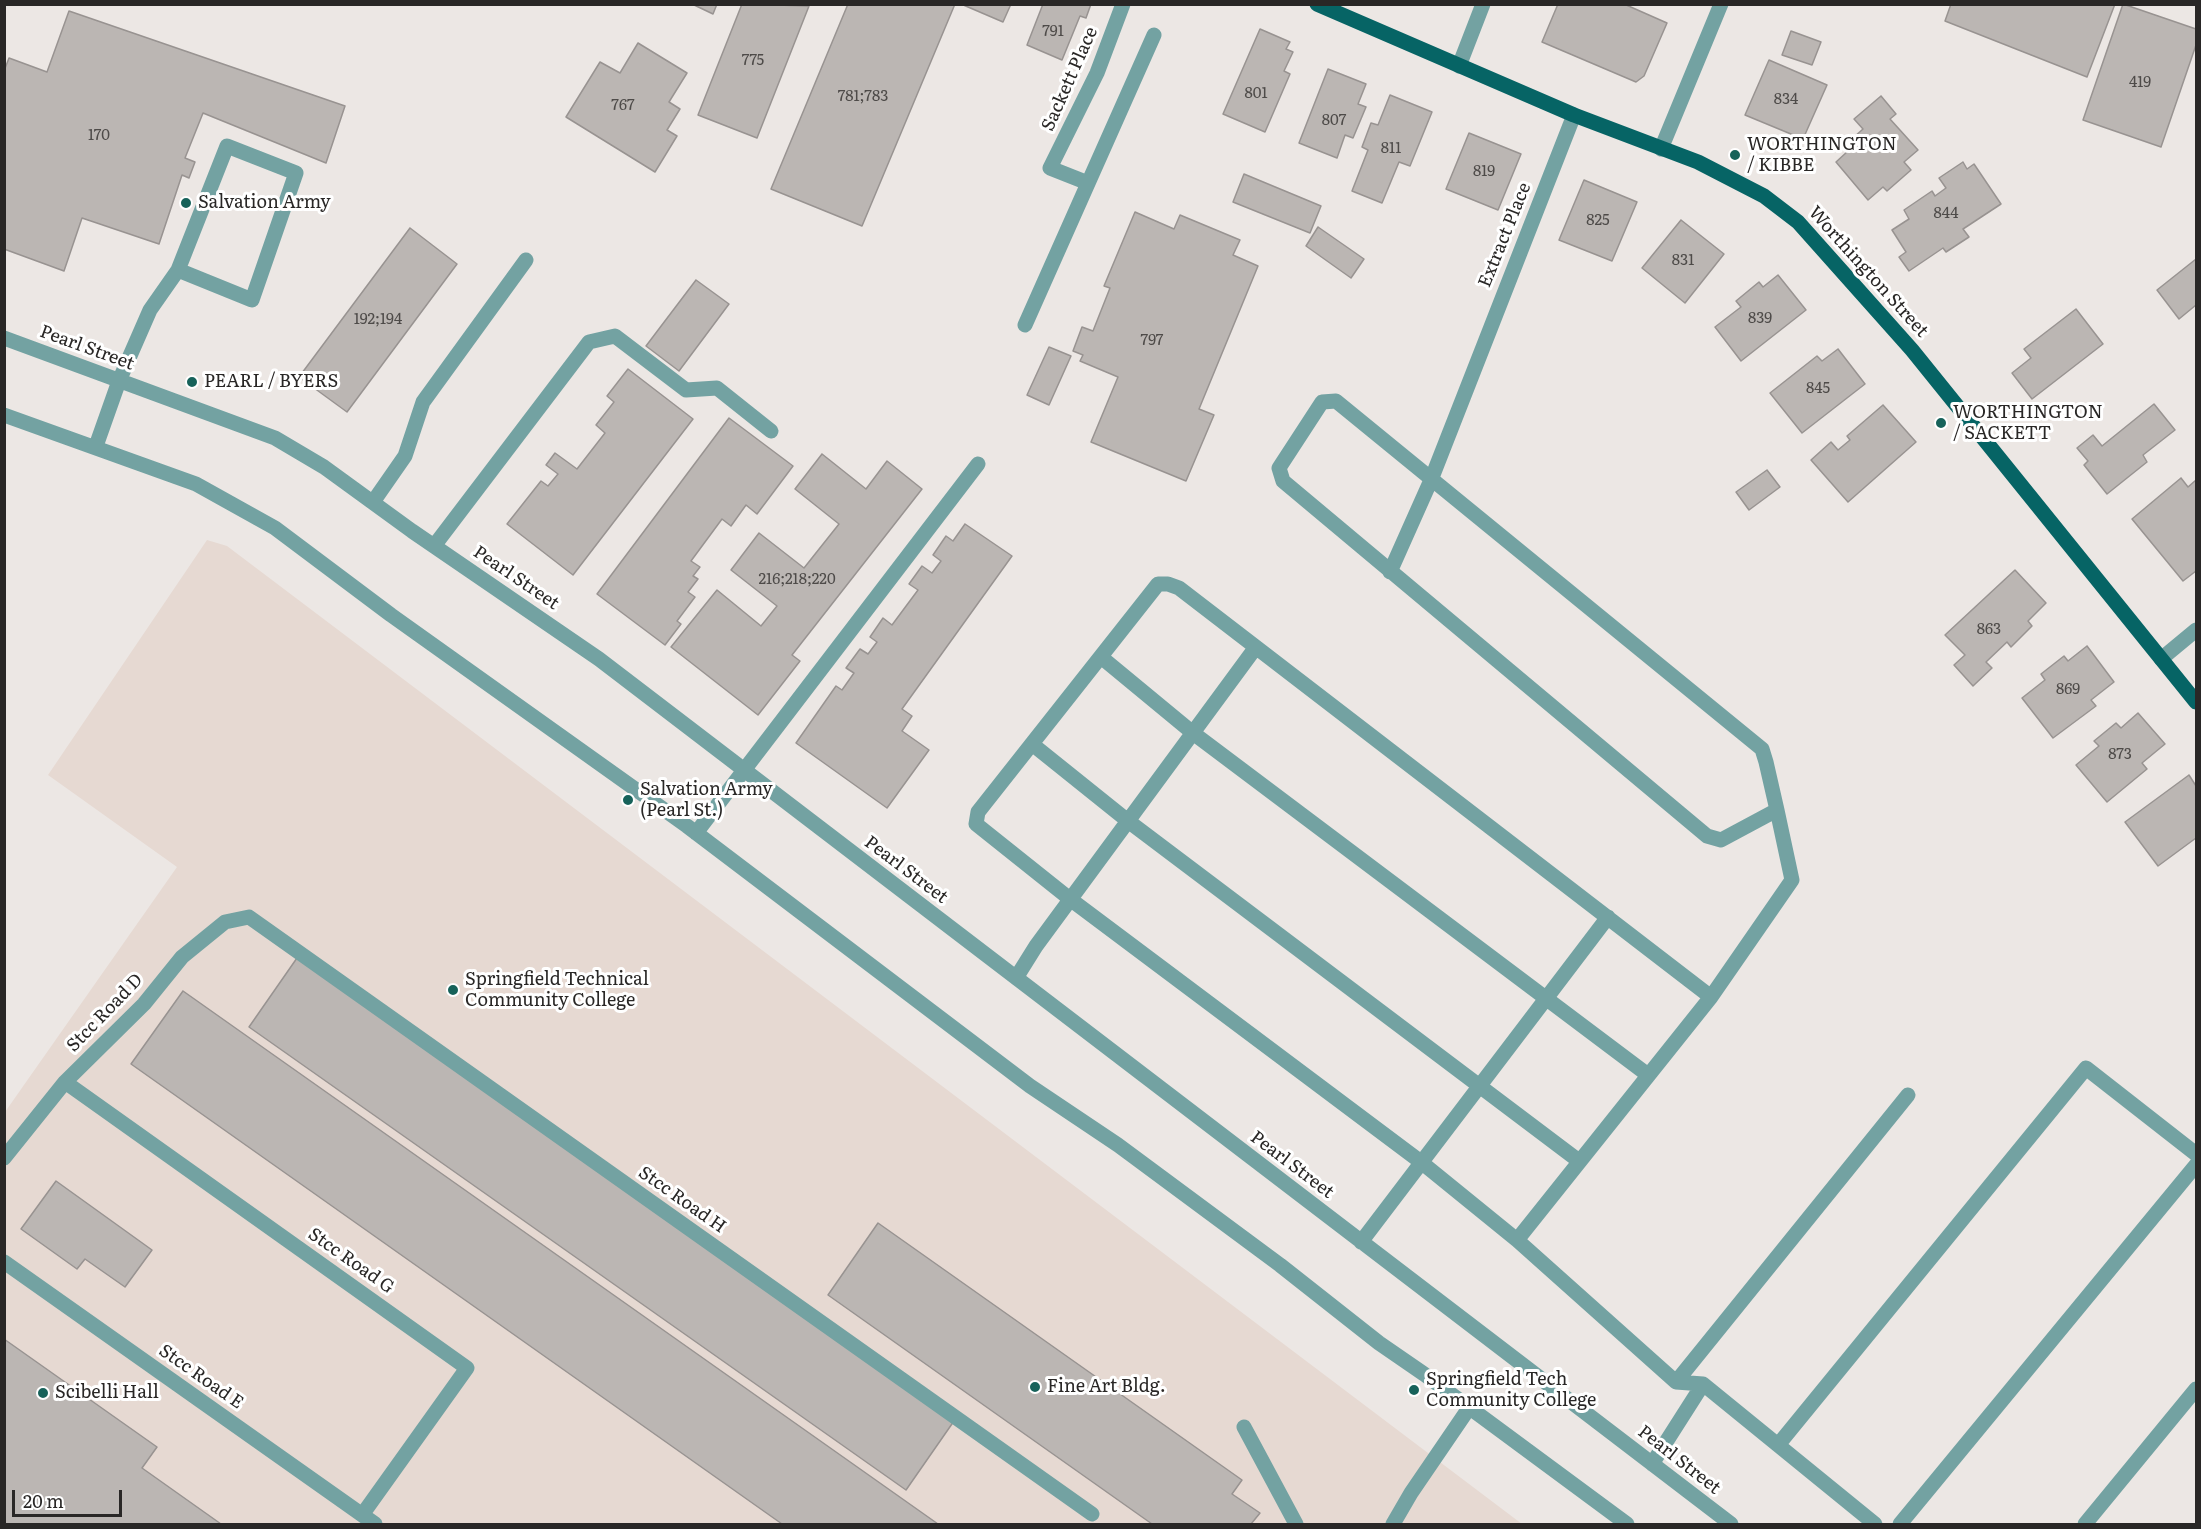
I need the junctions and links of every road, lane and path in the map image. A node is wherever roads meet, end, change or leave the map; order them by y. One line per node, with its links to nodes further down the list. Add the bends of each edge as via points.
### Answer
1 (1123, 4): 9 (street, Sackett Place, via 1097,73 1050,168)
2 (1317, 4): 6 (main road, Worthington Street)
3 (1483, 4): 6 (street)
4 (1721, 4): 8 (street)
5 (1154, 35): 9 (street)
6 (1459, 66): 7 (main road, Worthington Street)
7 (1574, 115): 8 (main road, Worthington Street); 19 (street, Extract Place)
8 (1661, 149): 26 (main road, Worthington Street, via 1698,162 1764,196 1817,241 1919,358)
9 (1088, 183): 12 (street)
10 (526, 260): 20 (street, via 423,402 405,456)
11 (178, 270): 11 (street, via 227,146 296,173 252,300); 14 (street, via 150,310)
12 (1025, 326)
13 (4, 338): 14 (street, Pearl Street)
14 (119, 381): 17 (street); 20 (street, Pearl Street, via 275,438)
15 (4, 415): 17 (street)
16 (771, 431): 21 (street, via 717,388 686,390 615,336 589,342)
17 (96, 446): 33 (street, via 213,492 275,528)
18 (978, 464): 30 (street)
19 (1431, 480): 22 (street, Extract Place); 22 (street, via 1336,401 1322,402 1279,468 1283,481); 31 (street, via 1762,749)
20 (373, 502): 21 (street, Pearl Street)
21 (434, 546): 30 (street, Pearl Street, via 599,659)
22 (1390, 572): 31 (street, via 1707,836 1721,840)
23 (2196, 630): 26 (street)
24 (1256, 647): 25 (street, via 1179,588 1158,584); 28 (street); 36 (street)
25 (1101, 657): 28 (street); 29 (street)
26 (2161, 659): 27 (main road, Worthington Street)
27 (2196, 702)
28 (1193, 733): 32 (street); 39 (street)
29 (1032, 744): 32 (street); 34 (street, via 978,812 976,824)
30 (744, 771): 33 (street); 37 (street, Pearl Street)
31 (1777, 810): 38 (street, via 1792,880)
32 (1128, 821): 34 (street); 42 (street)
33 (696, 833): 55 (street, via 1030,1086 1118,1145)
34 (1070, 899): 37 (street); 47 (street)
35 (249, 917): 41 (street, Stcc Road D, via 225,922 182,957 144,1004); 59 (street, Stcc Road H)
36 (1608, 917): 38 (street); 39 (street)
37 (1016, 978): 50 (street, Pearl Street)
38 (1711, 997): 40 (street)
39 (1546, 998): 40 (street); 42 (street)
40 (1648, 1075): 46 (street)
41 (65, 1082): 45 (street, Stcc Road D); 60 (street, Stcc Road G, via 467,1368)
42 (1480, 1084): 46 (street); 47 (street)
43 (1908, 1095): 52 (street)
44 (2196, 1154): 57 (street, via 2086,1068)
45 (4, 1158)
46 (1579, 1161): 49 (street)
47 (1421, 1162): 49 (street); 50 (street)
48 (2196, 1165): 67 (street)
49 (1517, 1240): 52 (street)
50 (1361, 1242): 58 (street, Pearl Street)
51 (4, 1262): 60 (street, Stcc Road E)
52 (1676, 1382): 53 (street)
53 (1703, 1384): 57 (street); 58 (street)
54 (2196, 1389): 68 (street)
55 (1469, 1408): 63 (street); 64 (street)
56 (1244, 1427): 62 (street)
57 (1778, 1445): 66 (street)
58 (1652, 1464): 65 (street, Pearl Street)
59 (1092, 1514)
60 (362, 1515): 61 (street, Stcc Road E)
61 (375, 1524)
62 (1296, 1524)
63 (1393, 1524)
64 (1627, 1524)
65 (1731, 1524)
66 (1875, 1524)
67 (1900, 1524)
68 (2085, 1524)

